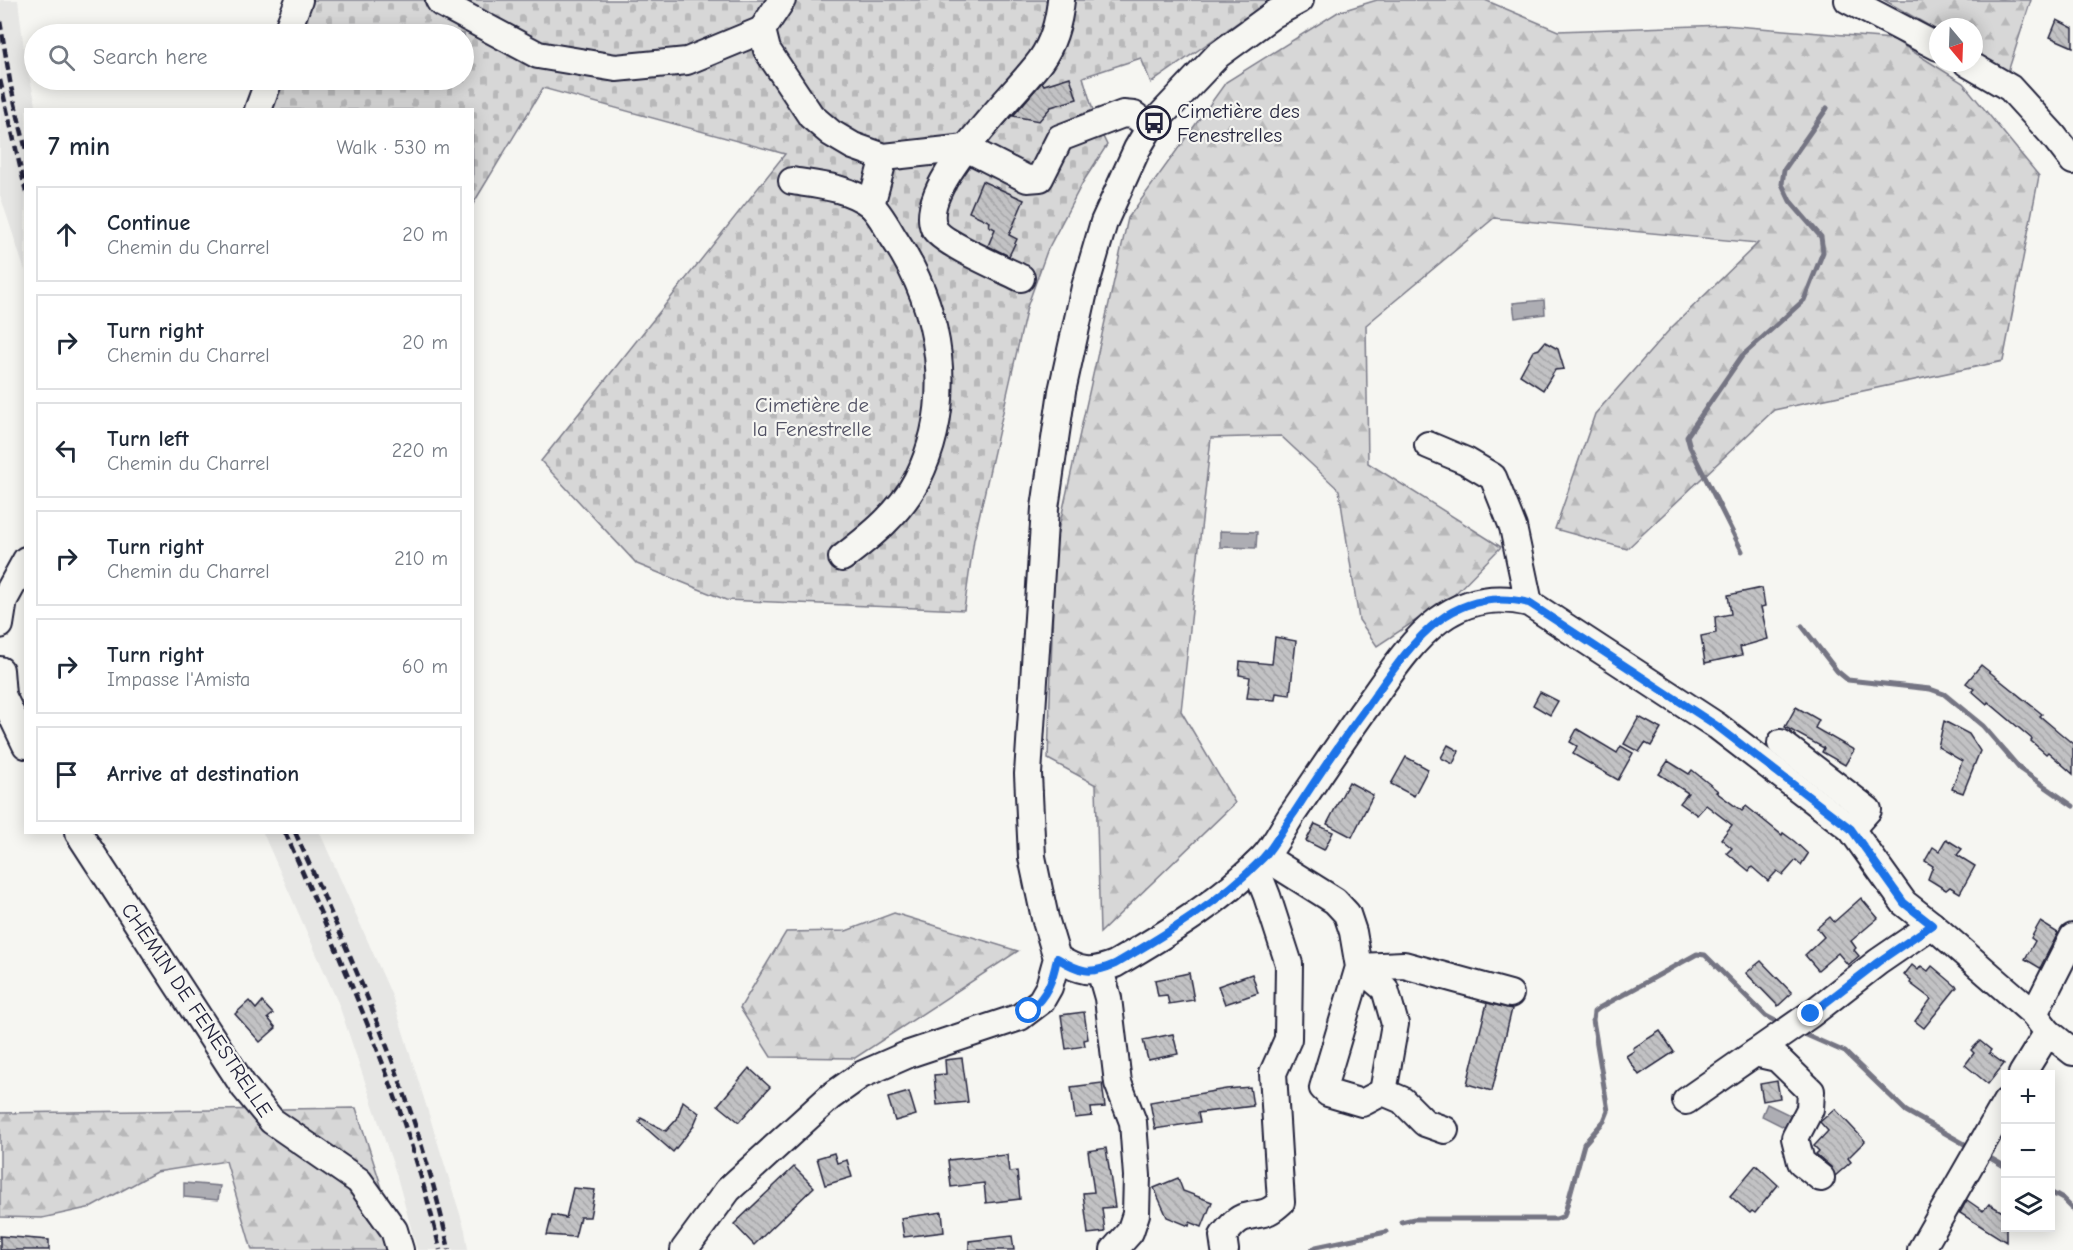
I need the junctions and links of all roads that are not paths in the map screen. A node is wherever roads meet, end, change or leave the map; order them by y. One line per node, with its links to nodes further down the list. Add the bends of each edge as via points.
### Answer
1 (299, 0): 7 (street)
2 (439, 0): 8 (street, via 538,55 616,68 687,61)
3 (782, 0): 8 (street)
4 (1061, 0): 14 (street, via 1051,43 1041,60)
5 (1300, 0): 13 (street, via 1218,55)
6 (1848, 0): 9 (street)
7 (290, 24)
8 (762, 30): 15 (street, via 767,50 811,116 846,142)
9 (1929, 41)
10 (1982, 72): 16 (street, via 2010,88)
11 (265, 90): 12 (street)
12 (259, 108)
13 (1150, 128): 14 (street, via 1134,115 1123,114 1060,138 1040,178 1027,179); 33 (street, via 1104,222 1084,287 1062,391 1045,508 1028,774 1032,857)
14 (966, 148): 15 (street); 19 (street, via 935,199 935,230 949,242)
15 (884, 157): 18 (street)
16 (2072, 157)
17 (792, 181): 18 (street, via 850,193)
18 (871, 205): 21 (street, via 909,261 927,303 941,381 930,444 916,482 878,531)
19 (1021, 278)
20 (1428, 445): 23 (street, via 1494,477 1514,527)
21 (842, 558)
22 (24, 564): 24 (street, via 4,600)
23 (1529, 603): 28 (street, via 1717,726); 30 (street, via 1509,598 1464,606 1437,621 1413,642)
24 (0, 625)
25 (0, 686): 26 (street)
26 (24, 740)
27 (1781, 743): 28 (street, via 1868,810)
28 (1851, 829): 31 (street, via 1904,903)
29 (79, 834): 46 (street, CHEMIN DE FENESTRELLE, via 244,1087 272,1121 359,1181 394,1230)
30 (1260, 861): 34 (street, via 1335,901 1347,914); 35 (street, via 1206,908); 49 (street, via 1289,964 1288,1039 1273,1073 1281,1202 1270,1212 1244,1217 1234,1224 1223,1236)
31 (1932, 925): 37 (street); 39 (street)
32 (2073, 938): 37 (street)
33 (1057, 958): 35 (street, via 1082,971); 47 (street, via 1052,980 1041,1000 1020,1017 909,1054 861,1075 830,1097 728,1190)
34 (1359, 967): 36 (street, via 1404,965); 41 (street, via 1385,989 1395,1024); 41 (street, via 1323,1088 1328,1093 1362,1102)
35 (1100, 970): 48 (street, via 1108,998 1118,1083 1133,1122 1137,1176 1136,1214 1130,1232)
36 (1510, 994)
37 (2041, 1023): 38 (street); 40 (street)
38 (2073, 1052)
39 (1755, 1053): 42 (street); 45 (street, via 1777,1058 1811,1091 1810,1109 1795,1138 1801,1162)
40 (2023, 1070)
41 (1383, 1092): 44 (street, via 1402,1100 1425,1123)
42 (1686, 1101)
43 (2001, 1111): 50 (street)
44 (1445, 1130)
45 (1821, 1178)
46 (400, 1250)
47 (684, 1250)
48 (1114, 1250)
49 (1225, 1250)
50 (1921, 1250)

